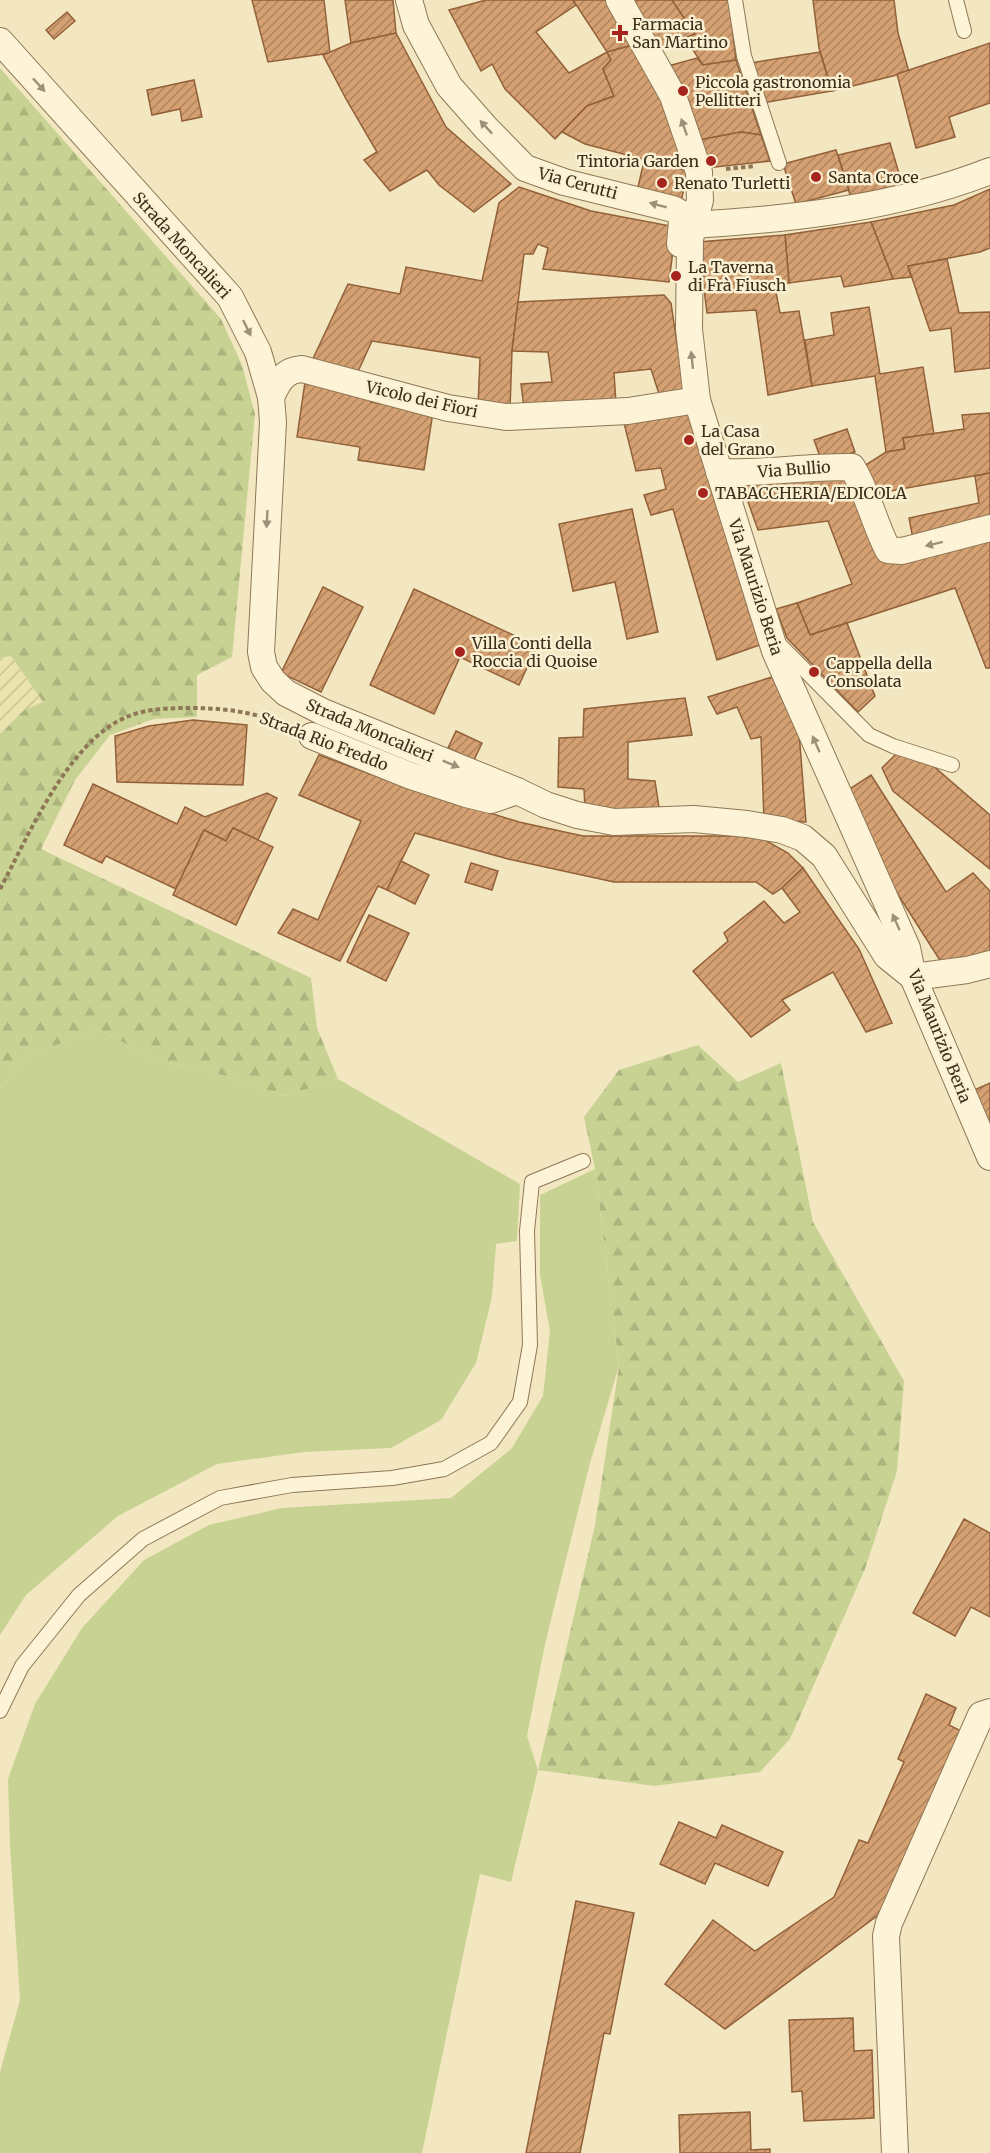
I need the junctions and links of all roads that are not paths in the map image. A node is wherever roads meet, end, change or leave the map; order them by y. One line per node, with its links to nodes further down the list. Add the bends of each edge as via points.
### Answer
1 (409, 0): 10 (street, Via Cerutti, one-way to 1, via 677,277 680,213 525,168 449,86 416,25)
2 (619, 0): 9 (street, Via Maurizio Beria, one-way to 2, via 700,200 699,172 673,96)
3 (735, 0): 7 (lane, via 744,56)
4 (956, 0): 5 (lane)
5 (964, 31)
6 (0, 41): 11 (street, Strada Moncalieri, one-way to 11, via 231,297 258,352)
7 (779, 163)
8 (990, 171): 9 (street, via 866,206 800,217)
9 (692, 225): 10 (street, Via Maurizio Beria)
10 (689, 329): 12 (street, Via Maurizio Beria, one-way to 10)
11 (271, 397): 12 (street, Vicolo dei Fiori, via 285,374 302,369 448,408 506,417 628,411); 18 (street, Strada Moncalieri, one-way to 18, via 261,652 264,667 286,693 323,712)
12 (696, 400): 13 (street, Via Maurizio Beria)
13 (719, 472): 14 (street, Via Bullio, one-way to 13, via 902,552 888,550 852,467); 15 (street, Via Maurizio Beria)
14 (990, 528)
15 (770, 634): 17 (lane, via 869,735); 20 (street, Via Maurizio Beria, one-way to 15, via 907,948)
16 (312, 736): 18 (street, Strada Rio Freddo, via 466,794 491,800)
17 (952, 765)
18 (517, 791): 20 (street, Strada Moncalieri, via 577,815 614,822 694,819 782,830 803,838 824,856 887,956)
19 (990, 963): 20 (street)
20 (913, 977): 21 (street, Via Maurizio Beria)
21 (990, 1157)
22 (583, 1161): 23 (lane, via 532,1182 527,1231 530,1345 520,1402 491,1443 444,1469 392,1479 292,1485 220,1498 143,1539 79,1595 22,1666)
23 (0, 1711)
24 (990, 1712): 25 (street, via 981,1715 886,1936)
25 (895, 2153)

